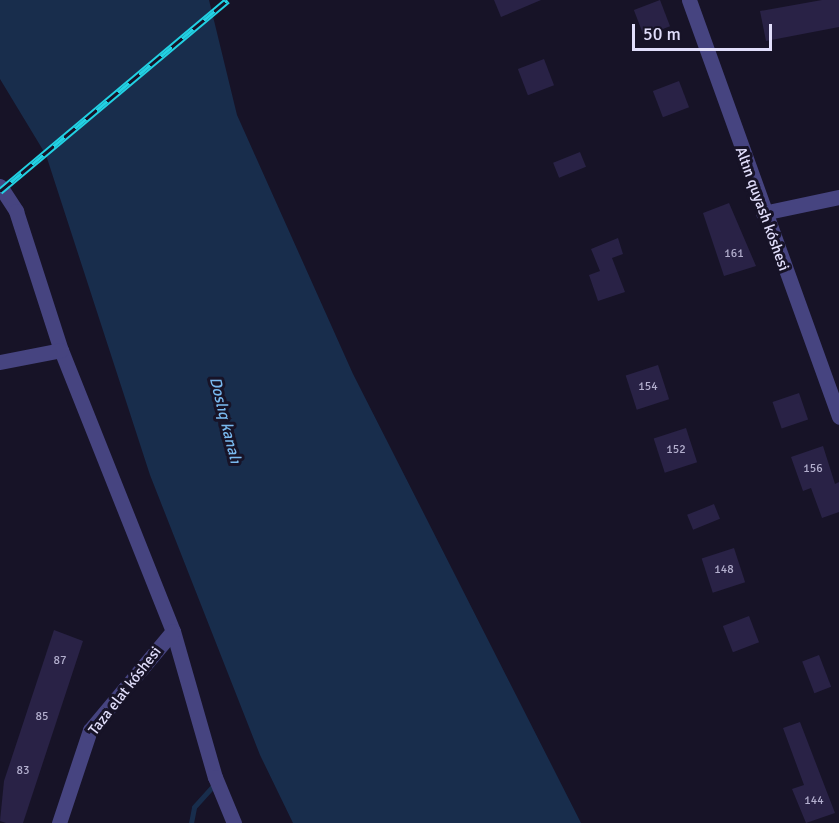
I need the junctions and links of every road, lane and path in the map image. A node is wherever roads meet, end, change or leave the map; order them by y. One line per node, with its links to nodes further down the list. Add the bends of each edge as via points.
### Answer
1 (688, 0): 4 (street, Altın quyash kóshesi)
2 (0, 186): 5 (street, via 16,211)
3 (839, 197): 4 (street)
4 (763, 213): 7 (street, Altın quyash kóshesi)
5 (61, 350): 6 (street); 8 (street)
6 (0, 362)
7 (839, 417)
8 (173, 631): 9 (street, Taza elat kóshesi, via 90,730); 10 (street, via 215,777)
9 (58, 823)
10 (234, 823)

